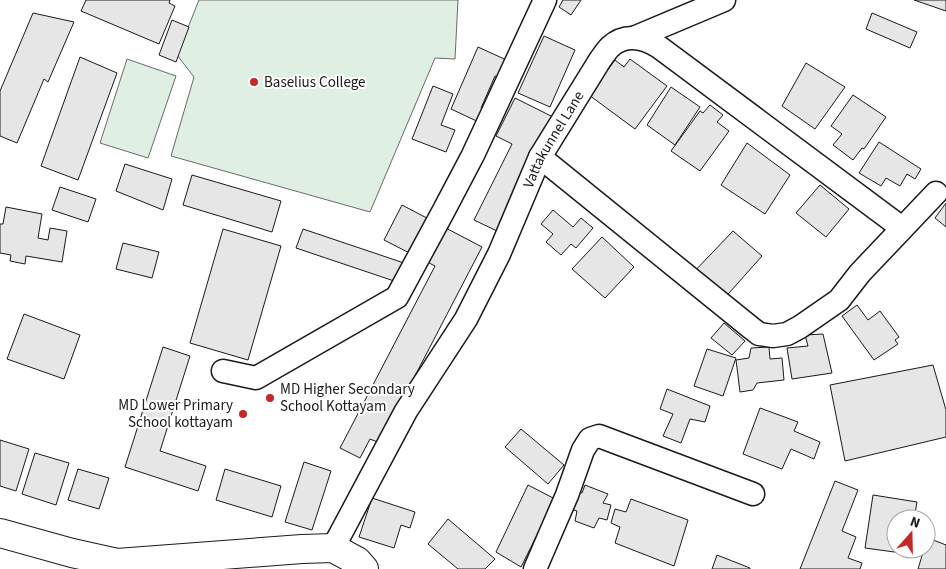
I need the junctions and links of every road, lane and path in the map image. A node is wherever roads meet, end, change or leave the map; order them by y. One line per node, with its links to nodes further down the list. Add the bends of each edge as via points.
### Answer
1 (544, 0): 7 (street, via 473,155 397,297 256,378)
2 (724, 0): 3 (street, Vattakunnel Lane)
3 (636, 38): 4 (street, Vattakunnel Lane, via 622,39 610,47); 6 (street, via 659,47)
4 (540, 157): 6 (street, via 759,334 787,334 839,300); 10 (street, Vattakunnel Lane, via 499,254 466,320 406,411)
5 (936, 193): 6 (street)
6 (902, 228)
7 (223, 371)
8 (753, 494): 13 (street, via 599,436 590,439)
9 (1, 536): 11 (main road)
10 (333, 548): 11 (main road); 12 (main road, via 357,561)
11 (116, 566)
12 (364, 569)
13 (535, 569)

